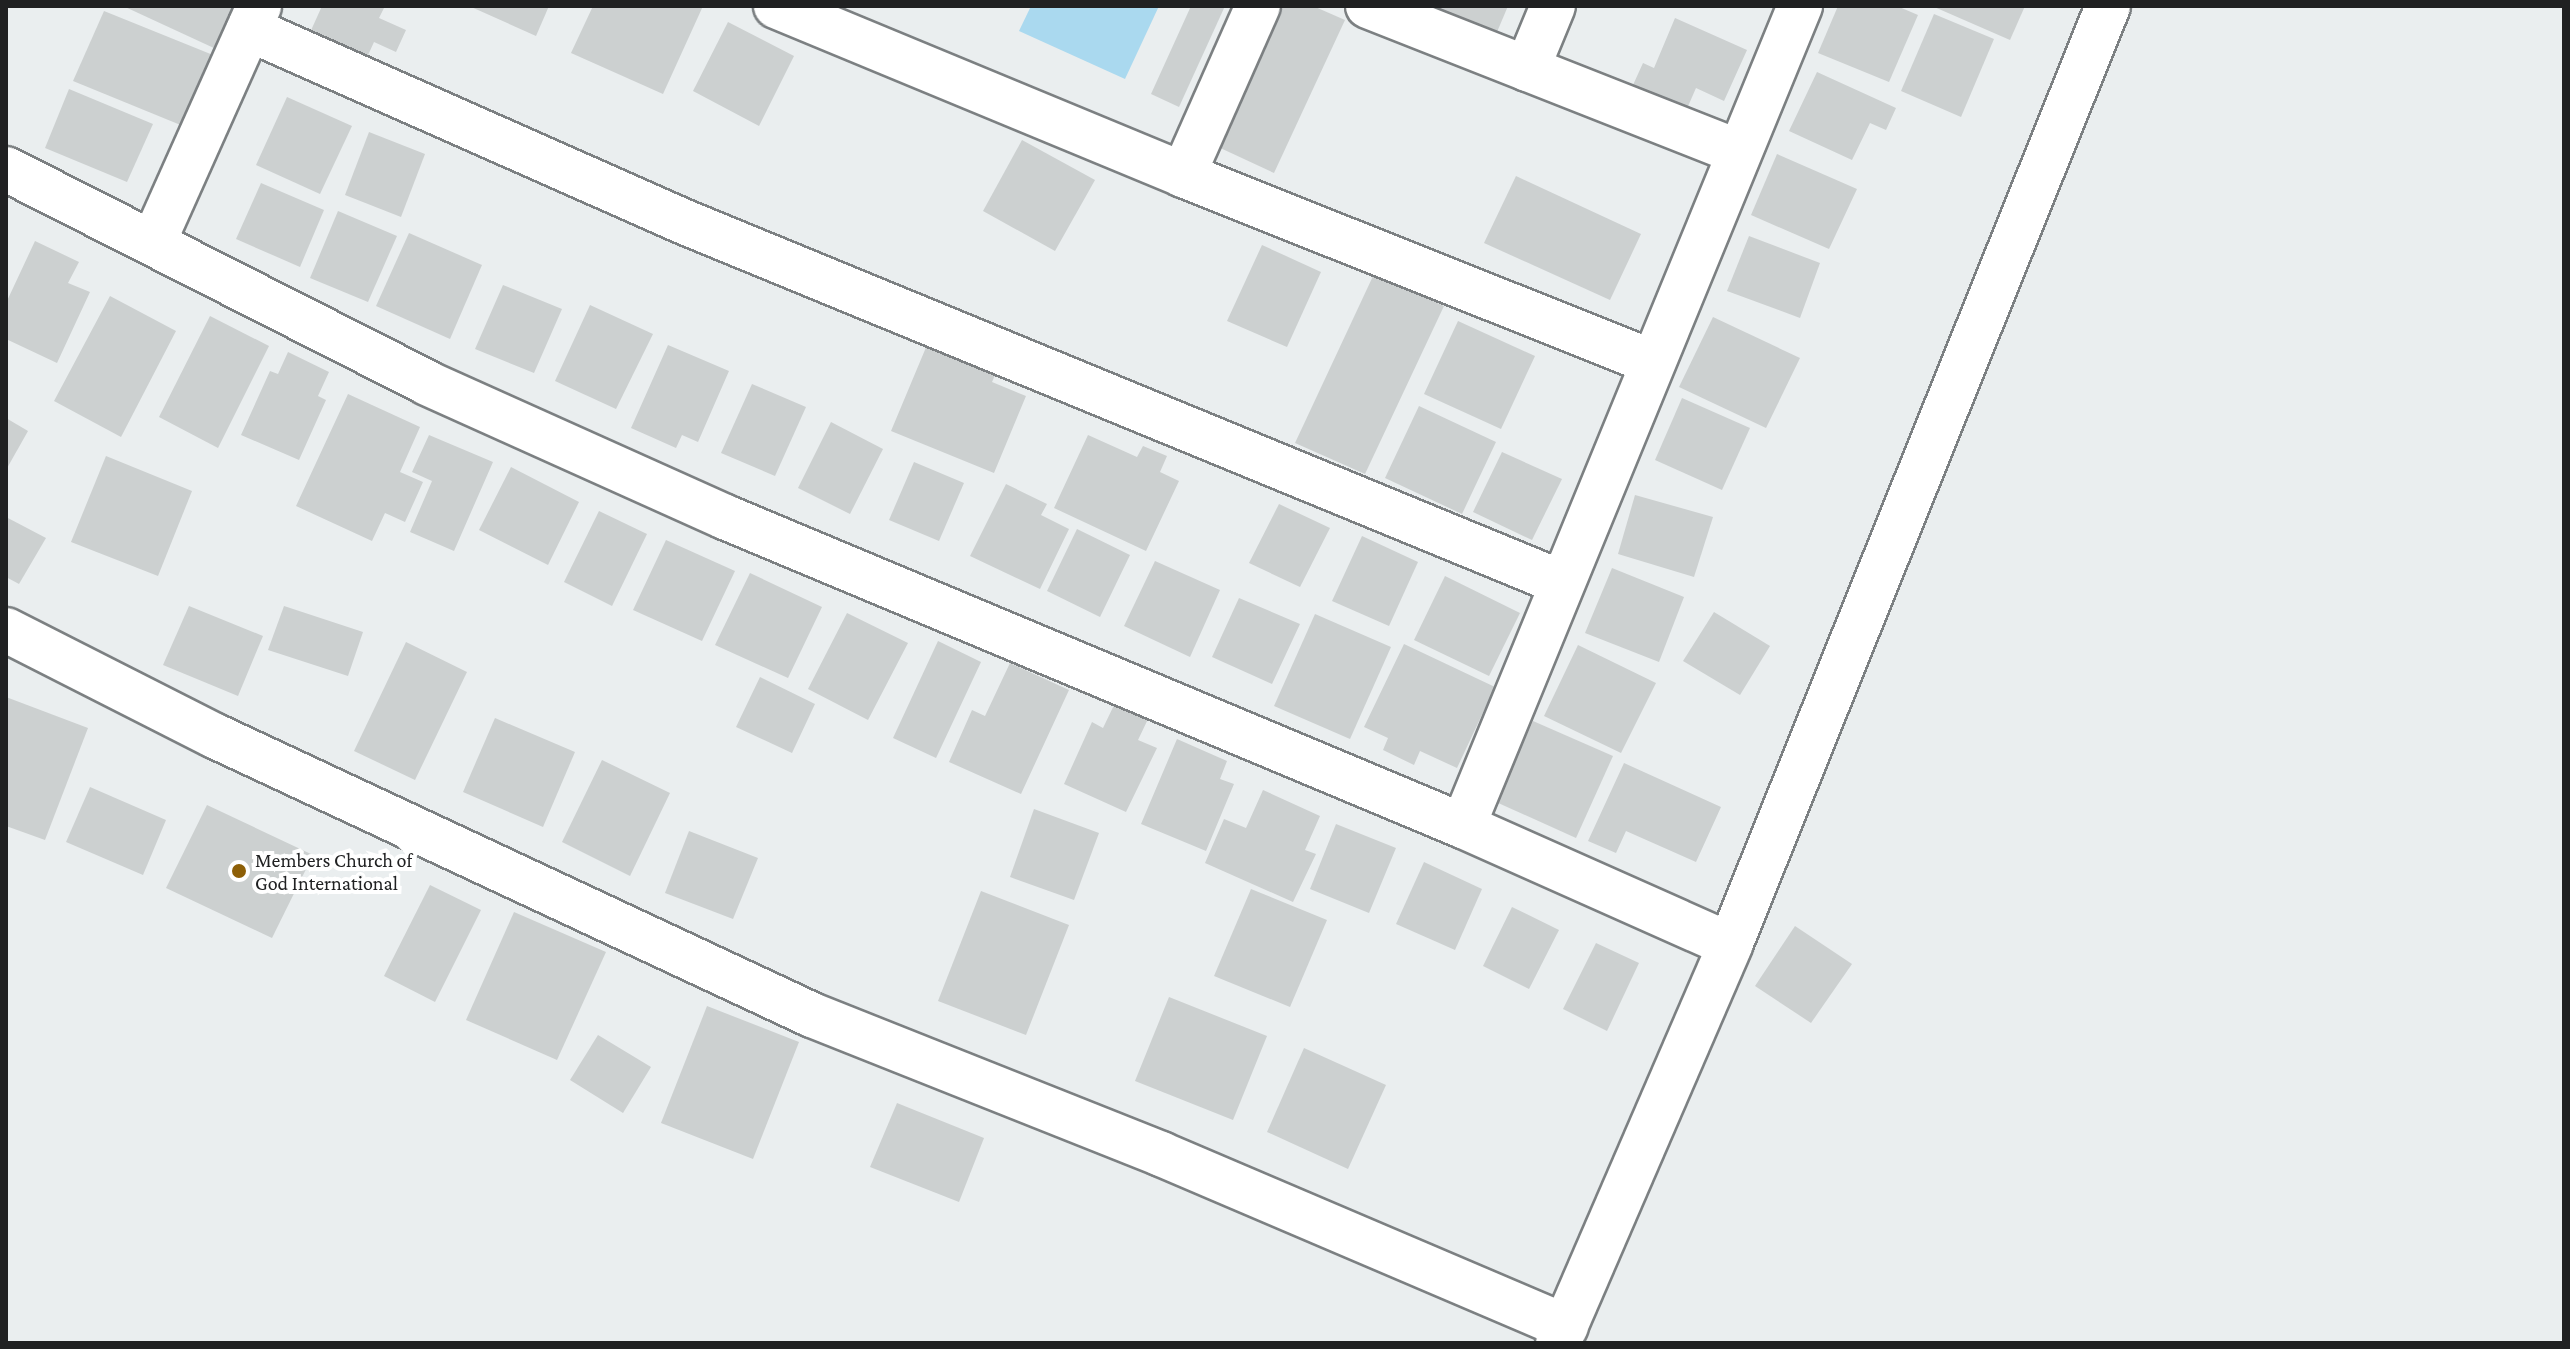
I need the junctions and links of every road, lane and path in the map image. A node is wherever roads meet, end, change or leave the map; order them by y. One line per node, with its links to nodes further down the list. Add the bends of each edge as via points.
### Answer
1 (1258, 6): 11 (street)
2 (1368, 6): 8 (street)
3 (1553, 6): 8 (street)
4 (1800, 6): 9 (street)
5 (2108, 6): 17 (street)
6 (804, 11): 11 (street)
7 (254, 18): 12 (street); 14 (street, via 687,223)
8 (1527, 69): 9 (street)
9 (1739, 152): 13 (street)
10 (6, 169): 12 (street)
11 (1183, 175): 13 (street)
12 (153, 243): 16 (street, via 427,383 725,517)
13 (1652, 362): 14 (street)
14 (1562, 583): 16 (street)
15 (6, 630): 18 (street, via 215,736 812,1015 1161,1154)
16 (1463, 826): 17 (street)
17 (1730, 945): 18 (street)
18 (1562, 1335)

